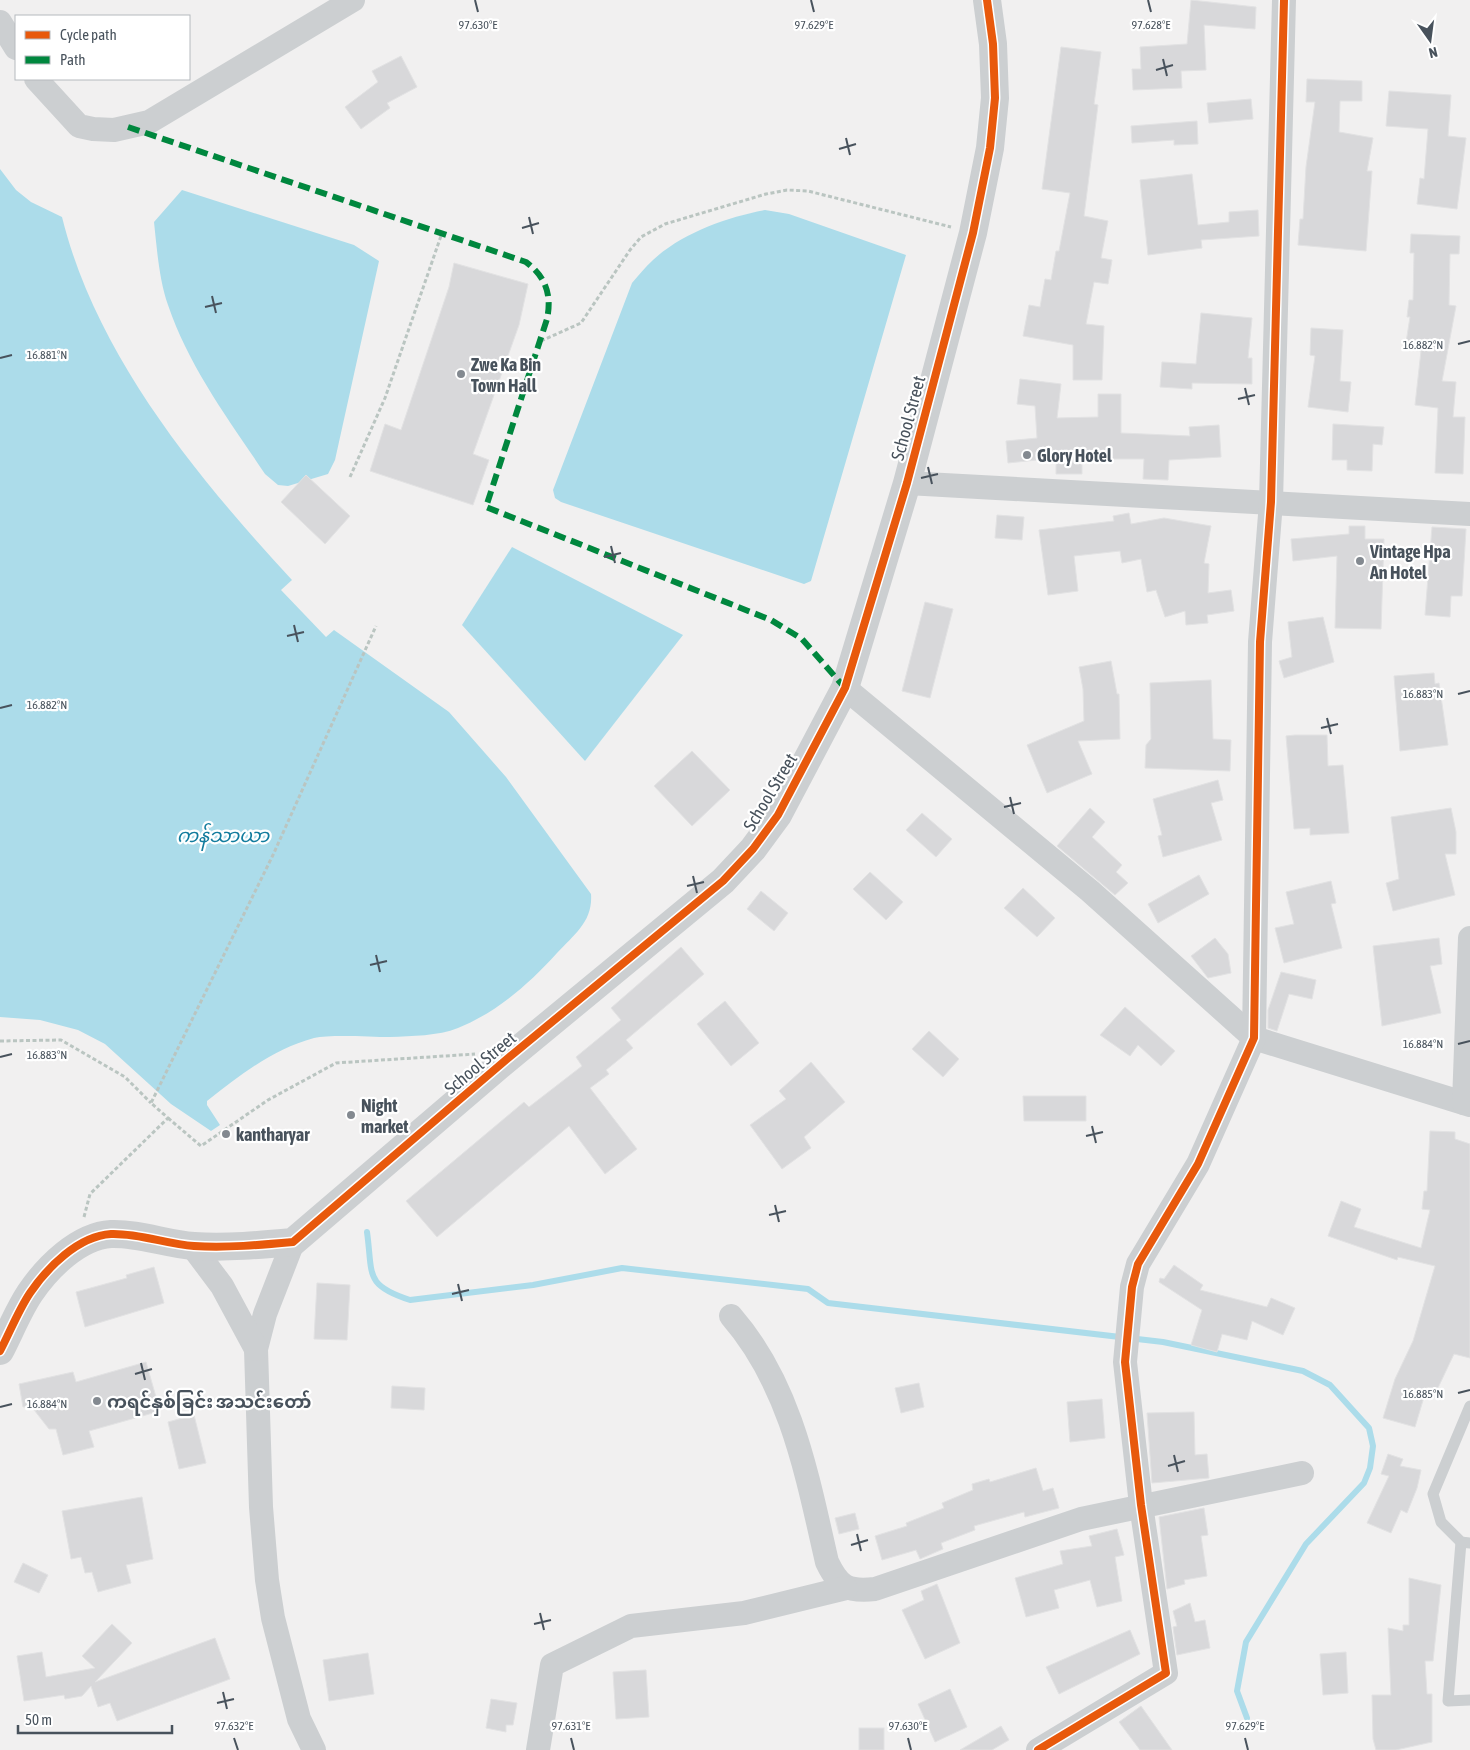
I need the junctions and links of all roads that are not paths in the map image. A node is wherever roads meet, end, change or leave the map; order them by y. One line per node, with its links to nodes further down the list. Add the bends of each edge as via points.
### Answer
1 (353, 0): 6 (street, via 150,122 135,126 114,130 79,126)
2 (987, 0): 7 (street, School Street, via 995,98 990,148 973,233)
3 (1284, 0): 8 (street)
4 (0, 22): 5 (street)
5 (15, 46)
6 (37, 80)
7 (907, 483): 8 (street); 10 (street, School Street)
8 (1270, 502): 9 (street); 12 (street, via 1260,642)
9 (1470, 514)
10 (845, 688): 12 (street, via 1090,891); 14 (street, School Street, via 778,815 753,849 723,881 507,1059)
11 (1470, 938): 13 (street)
12 (1254, 1038): 13 (street); 21 (street, via 1198,1164 1138,1264 1129,1310 1125,1362)
13 (1467, 1104)
14 (302, 1235): 15 (street, via 247,1247); 17 (street, via 265,1314)
15 (192, 1246): 17 (street, via 222,1286); 18 (street, via 155,1237 109,1234 91,1239 56,1262 30,1293)
16 (731, 1316): 23 (street, via 748,1336 770,1372 802,1451 827,1562)
17 (256, 1349): 25 (street, via 261,1507 267,1580 273,1618 297,1710)
18 (0, 1351)
19 (1470, 1406): 22 (lane, via 1433,1494 1441,1522)
20 (1302, 1473): 21 (street)
21 (1141, 1505): 23 (street, via 1081,1519 875,1589 858,1591); 27 (street, via 1166,1673)
22 (1466, 1542): 24 (lane, via 1448,1701)
23 (846, 1588): 26 (street, via 744,1613 631,1626 552,1665)
24 (1470, 1700)
25 (314, 1750)
26 (538, 1750)
27 (1038, 1750)

